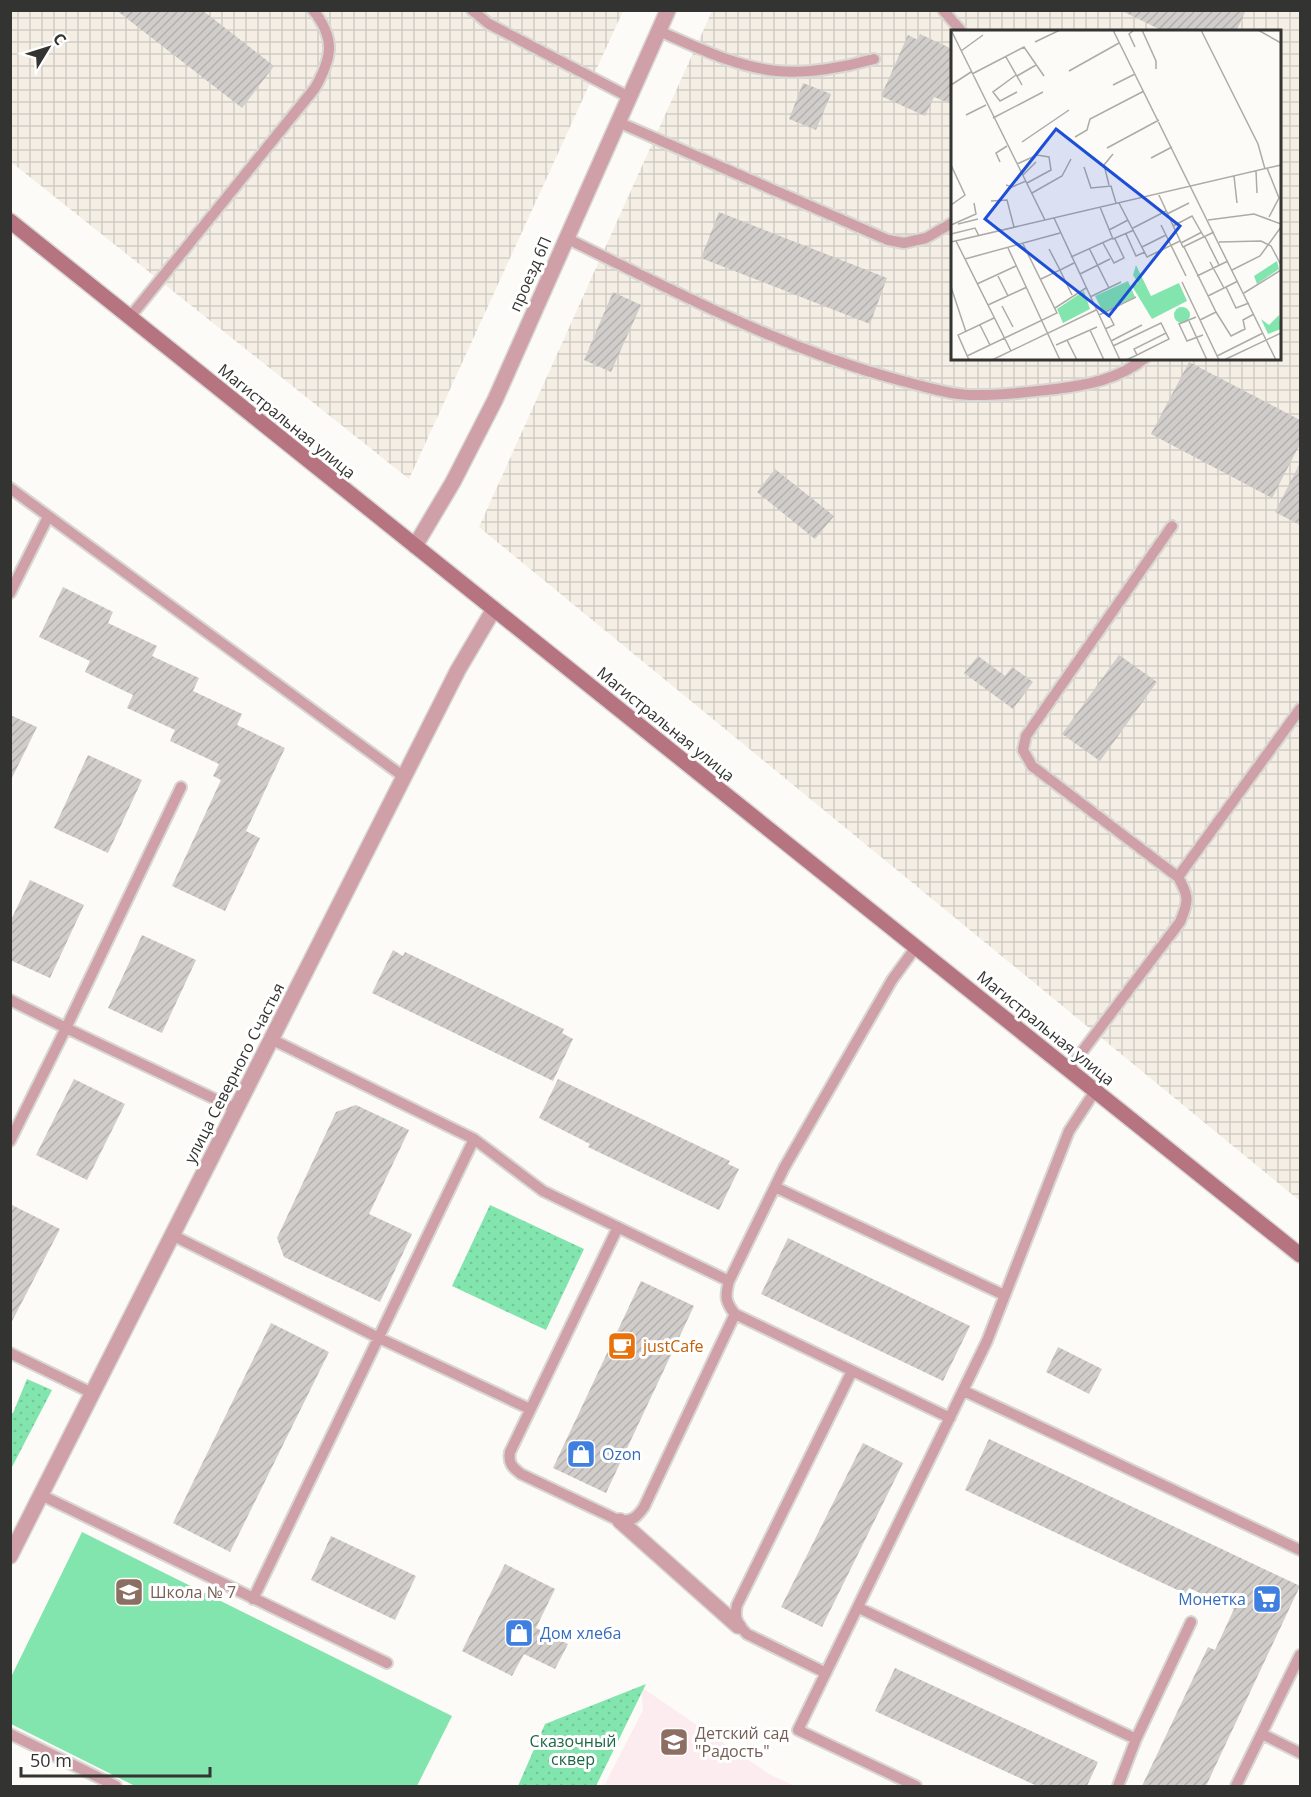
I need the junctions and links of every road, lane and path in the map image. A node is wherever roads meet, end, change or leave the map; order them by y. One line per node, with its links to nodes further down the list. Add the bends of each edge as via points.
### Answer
1 (313, 10): 13 (lane, via 330,43 325,72)
2 (472, 10): 8 (lane, via 489,24)
3 (668, 10): 6 (street, проезд 6П)
4 (943, 10): 5 (lane)
5 (960, 30)
6 (659, 31): 7 (lane, via 705,52 778,71 840,68); 8 (street, проезд 6П)
7 (874, 59)
8 (629, 97): 9 (street, проезд 6П)
9 (618, 122): 11 (lane, via 888,240 904,243 926,238); 12 (street, проезд 6П)
10 (10, 221): 13 (main road, Магистральная улица)
11 (951, 224)
12 (566, 238): 14 (lane, via 803,349 930,388 969,395 1023,393 1090,384 1118,375); 18 (street, проезд 6П, via 478,434)
13 (130, 317): 18 (main road, Магистральная улица)
14 (1142, 360)
15 (10, 488): 16 (lane)
16 (48, 517): 19 (lane); 22 (lane)
17 (1172, 526): 24 (lane, via 1026,736 1023,750 1032,766)
18 (416, 546): 20 (main road, Магистральная улица)
19 (10, 594)
20 (494, 609): 22 (street, улица Северного Счастья); 25 (main road, Магистральная улица)
21 (1300, 709): 24 (lane)
22 (404, 777): 28 (street, улица Северного Счастья)
23 (181, 787): 27 (lane)
24 (1178, 877): 29 (lane, via 1188,893 1180,922)
25 (916, 947): 29 (main road, Магистральная улица); 34 (lane, via 876,1007)
26 (10, 1000): 27 (lane)
27 (66, 1028): 31 (lane); 33 (lane)
28 (271, 1039): 31 (street, улица Северного Счастья); 32 (lane)
29 (1069, 1070): 30 (main road, Магистральная улица)
30 (1095, 1091): 37 (main road, Магистральная улица); 39 (lane, via 1069,1131)
31 (236, 1109): 36 (street, улица Северного Счастья)
32 (474, 1139): 35 (lane, via 543,1191); 41 (lane)
33 (10, 1141)
34 (775, 1187): 38 (lane); 39 (lane)
35 (618, 1227): 38 (lane); 46 (lane)
36 (172, 1235): 41 (lane); 45 (street, улица Северного Счастья)
37 (1300, 1255)
38 (729, 1281): 40 (lane, via 725,1296)
39 (1004, 1295): 44 (lane)
40 (735, 1314): 43 (lane); 49 (lane, via 644,1507 632,1521)
41 (379, 1338): 46 (lane); 52 (lane)
42 (10, 1353): 45 (lane)
43 (852, 1371): 47 (lane); 55 (lane, via 737,1605)
44 (964, 1391): 47 (lane); 50 (lane)
45 (92, 1393): 48 (street, улица Северного Счастья)
46 (530, 1409): 49 (lane, via 510,1452 512,1467)
47 (950, 1418): 53 (lane)
48 (41, 1495): 51 (street, улица Северного Счастья); 52 (lane)
49 (620, 1521): 55 (street)
50 (1300, 1550)
51 (10, 1556)
52 (253, 1599): 57 (lane)
53 (858, 1608): 58 (lane); 61 (lane)
54 (1191, 1622): 61 (lane)
55 (738, 1626): 58 (lane)
56 (1300, 1655): 60 (lane)
57 (387, 1663)
58 (826, 1673): 64 (lane, via 798,1730)
59 (10, 1734): 63 (lane)
60 (1262, 1734): 62 (lane); 66 (lane)
61 (1136, 1739): 65 (lane)
62 (1300, 1753)
63 (116, 1786)
64 (916, 1786)
65 (1118, 1786)
66 (1236, 1786)

